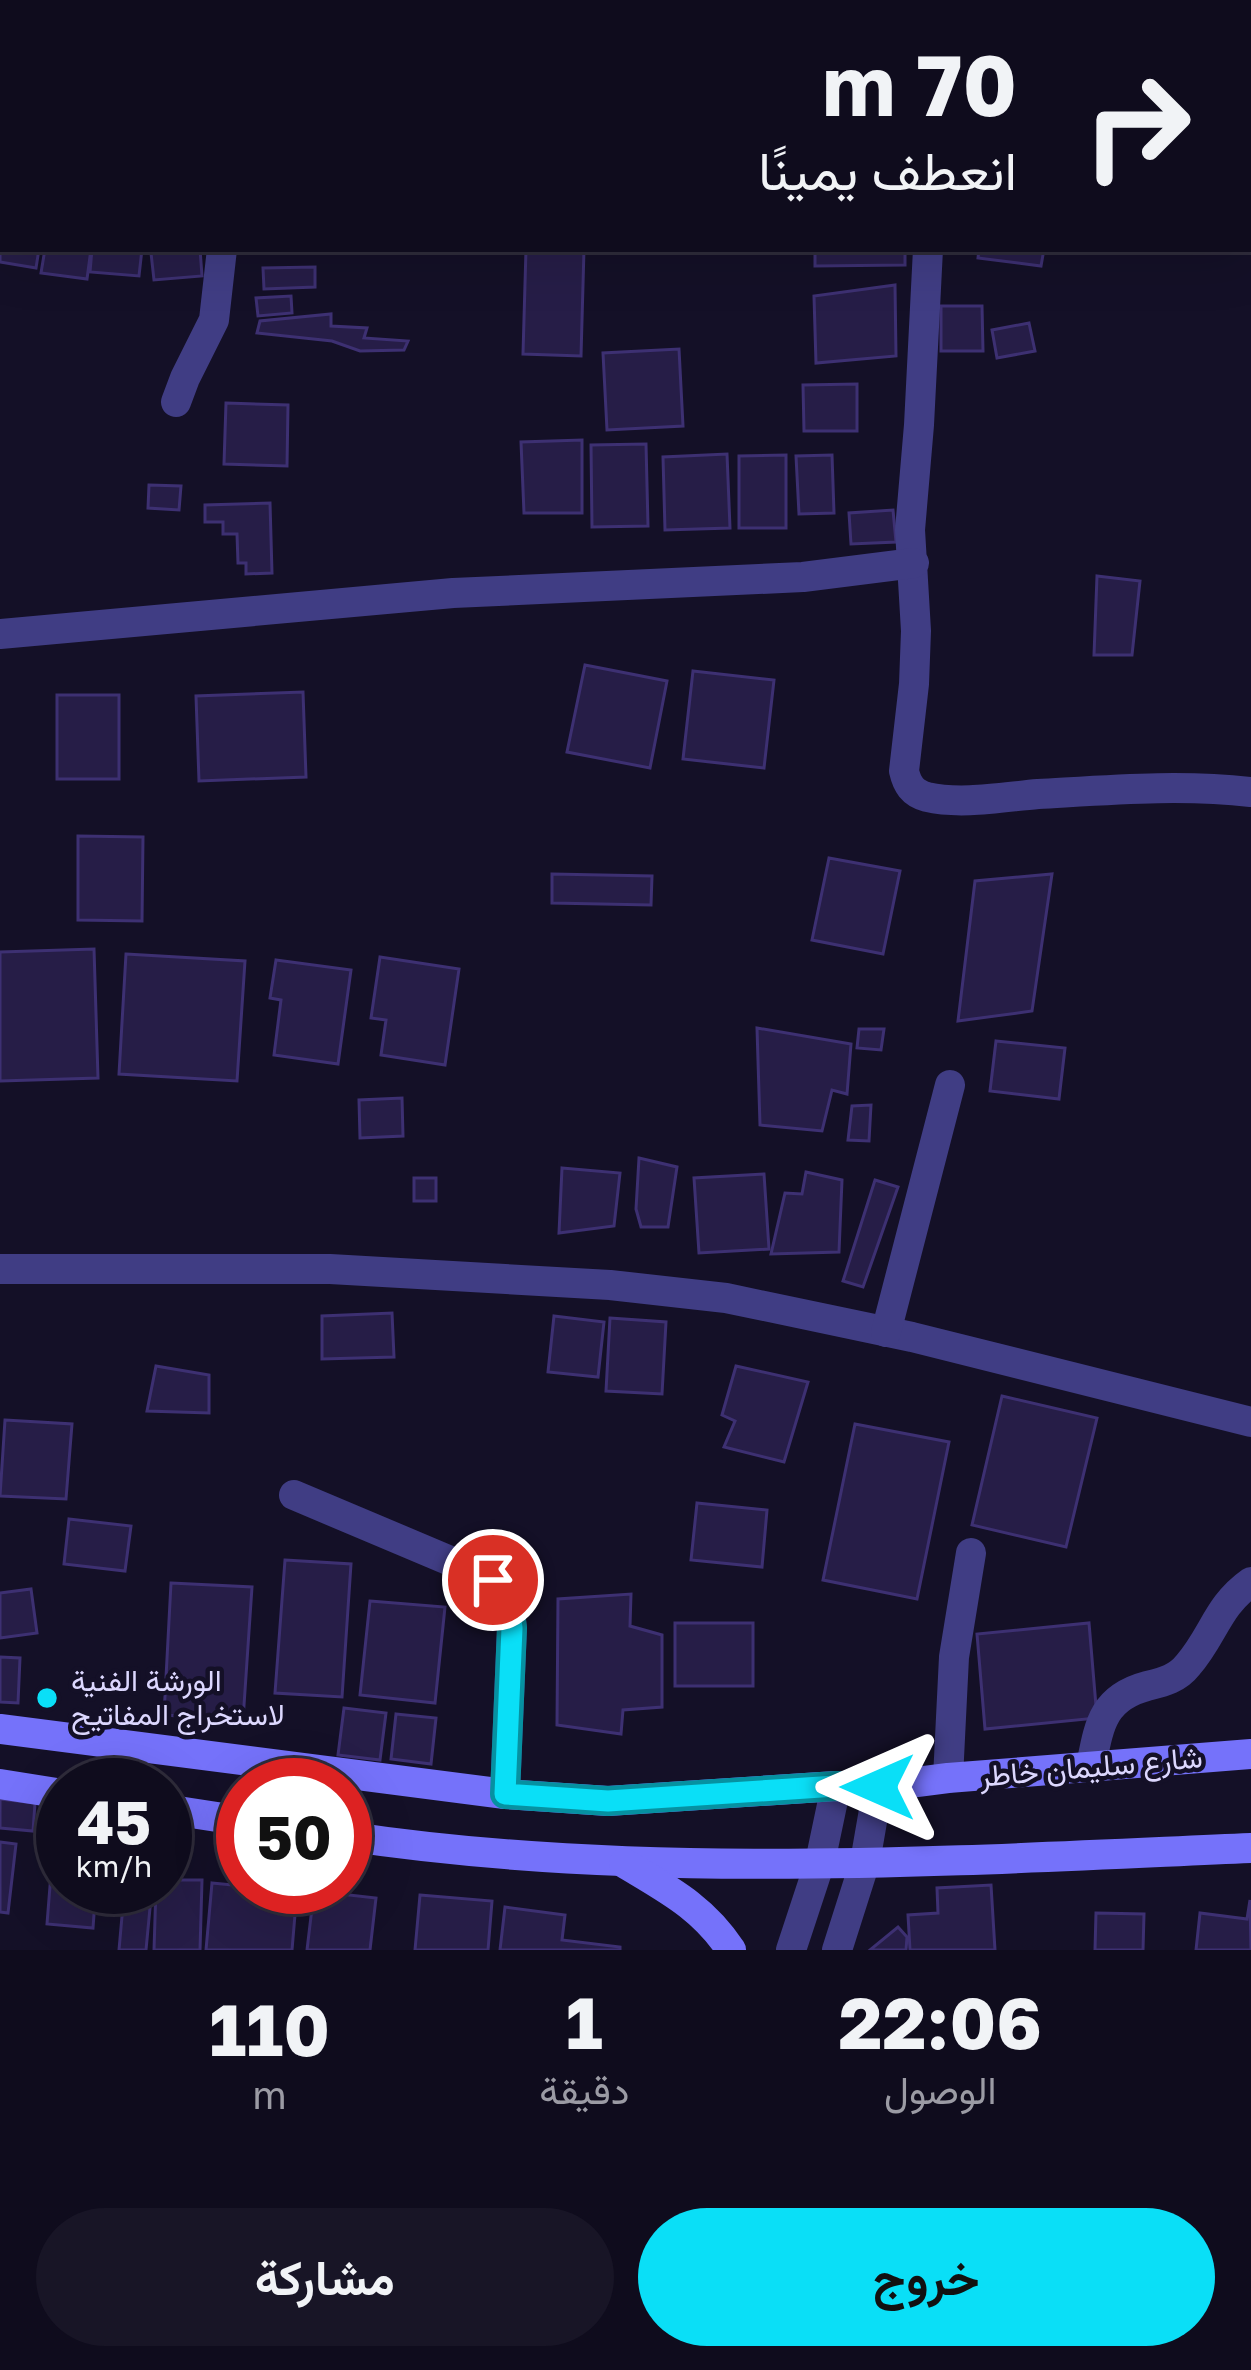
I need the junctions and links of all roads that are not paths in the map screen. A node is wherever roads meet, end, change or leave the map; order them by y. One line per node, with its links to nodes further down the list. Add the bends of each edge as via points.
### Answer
1 (486, 0): 2 (street)
2 (508, 0)
3 (222, 252): 5 (street, via 214,320)
4 (928, 252): 6 (street)
5 (176, 402)
6 (914, 563): 7 (street); 8 (street, via 904,771 914,792 960,799 1121,789)
7 (0, 634)
8 (1251, 792)
9 (950, 1085): 11 (street)
10 (0, 1269): 11 (street, via 331,1269 610,1285 725,1298)
11 (886, 1331): 12 (street)
12 (1251, 1421)
13 (294, 1495): 24 (street, via 507,1591)
14 (971, 1553): 19 (street, via 954,1657)
15 (1251, 1582): 18 (street, via 1176,1677 1110,1706)
16 (0, 1730): 24 (main road, شارع سليمان خاطر)
17 (1251, 1754): 18 (main road, شارع سليمان خاطر)
18 (1091, 1766): 19 (main road, شارع سليمان خاطر)
19 (948, 1778): 22 (main road, شارع سليمان خاطر)
20 (0, 1784): 23 (main road)
21 (836, 1786): 22 (main road, شارع سليمان خاطر); 24 (main road, شارع سليمان خاطر, via 608,1801); 27 (street)
22 (878, 1787): 28 (street)
23 (36, 1790)
24 (505, 1794)
25 (372, 1839): 29 (main road)
26 (1251, 1848): 28 (main road)
27 (820, 1862): 28 (main road); 29 (main road); 31 (street)
28 (866, 1862): 32 (street)
29 (624, 1863): 30 (main road, via 714,1924)
30 (731, 1950)
31 (791, 1950)
32 (837, 1950)

